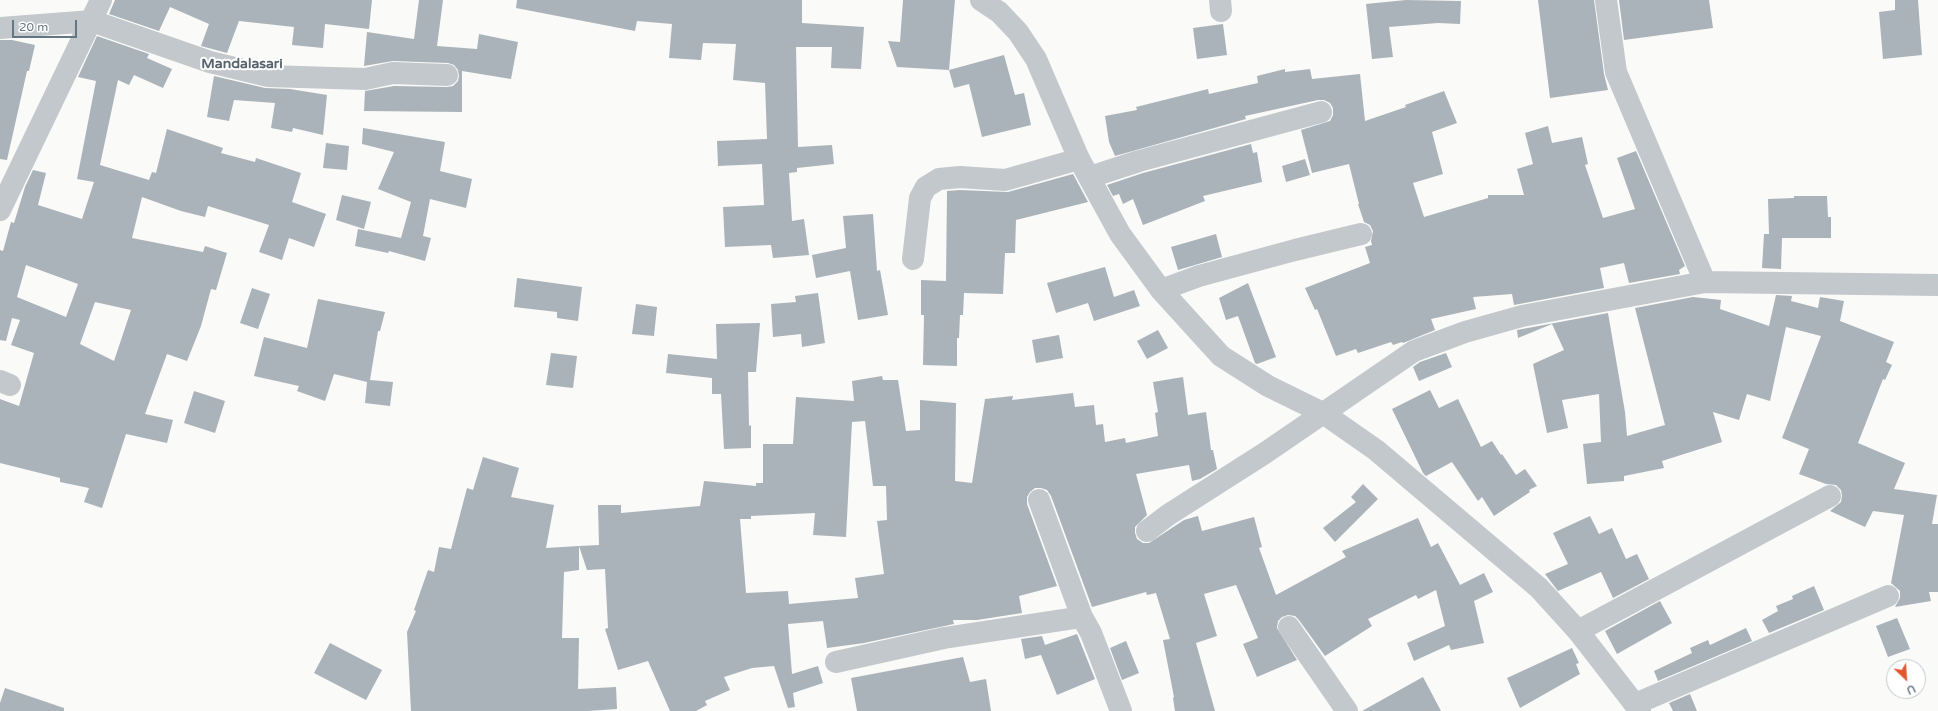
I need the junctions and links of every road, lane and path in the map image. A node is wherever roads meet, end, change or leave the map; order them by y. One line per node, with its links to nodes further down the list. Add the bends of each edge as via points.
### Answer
1 (101, 0): 4 (street)
2 (981, 0): 8 (street, via 998,12 1018,32 1036,59)
3 (1606, 0): 12 (street, via 1616,72)
4 (92, 21): 5 (street); 6 (street, via 210,62 268,76 365,79 393,73); 9 (street)
5 (0, 28)
6 (447, 76)
7 (1321, 112): 8 (street, via 1139,161)
8 (1084, 168): 11 (street, via 1005,180 960,177 939,179 926,187 920,198); 14 (street, via 1120,234)
9 (0, 210)
10 (1361, 234): 14 (street, via 1199,276)
11 (913, 259)
12 (1705, 282): 13 (street); 15 (street, via 1522,316 1465,332 1414,351)
13 (1938, 285)
14 (1161, 290): 15 (street, via 1221,356 1268,386)
15 (1323, 413): 18 (street); 22 (street, via 1376,450 1539,588)
16 (1830, 496): 22 (street)
17 (1039, 500): 20 (street)
18 (1147, 531)
19 (1888, 596): 24 (street)
20 (1082, 617): 23 (street, via 944,638); 25 (street, via 1091,633)
21 (1289, 627): 26 (street)
22 (1578, 631): 24 (street)
23 (836, 662)
24 (1638, 707)
25 (1121, 711)
26 (1347, 711)

